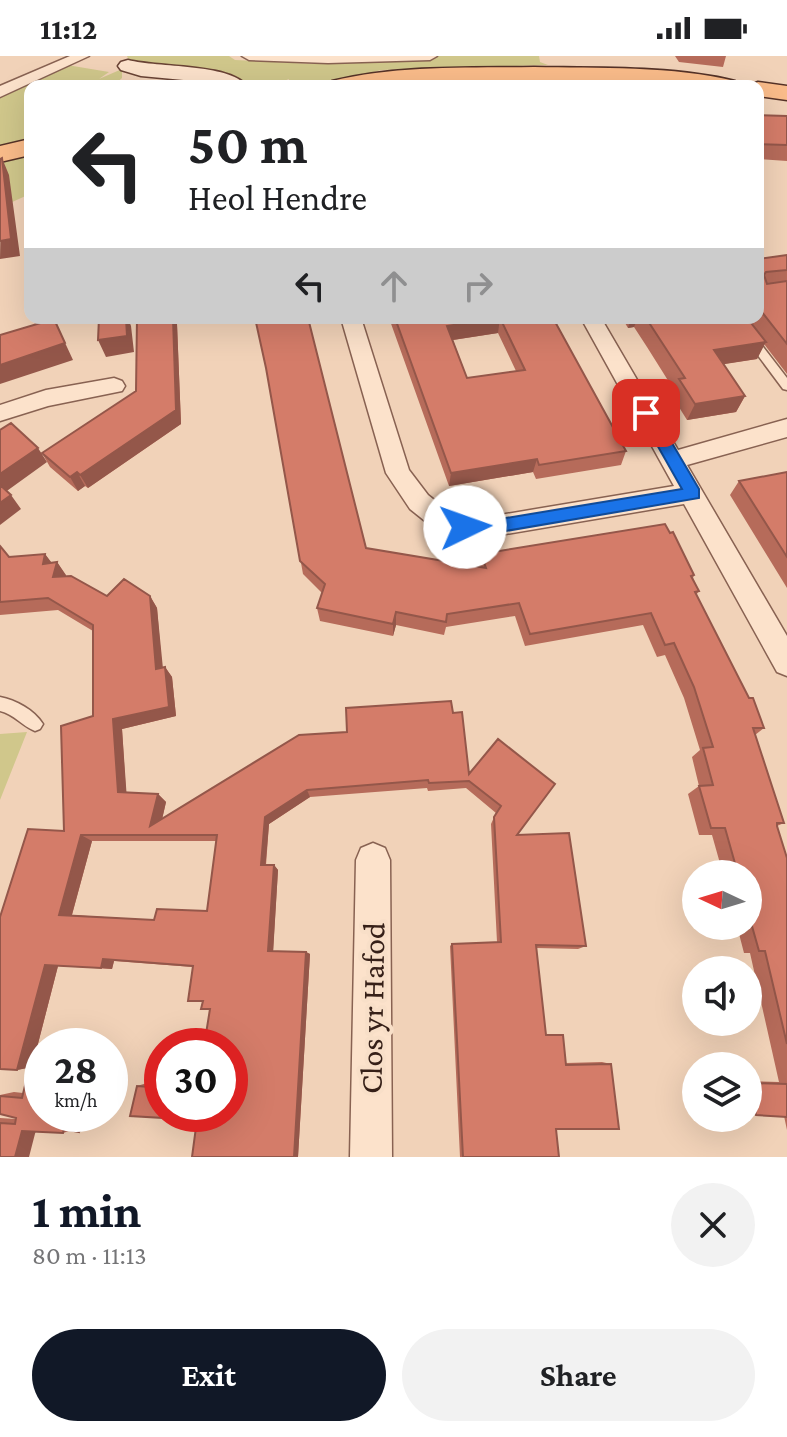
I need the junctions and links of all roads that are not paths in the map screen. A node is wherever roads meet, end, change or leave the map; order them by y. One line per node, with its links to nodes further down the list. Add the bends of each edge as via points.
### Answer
1 (82, 56): 5 (street)
2 (249, 56): 3 (street)
3 (430, 56)
4 (124, 69): 6 (street)
5 (27, 80)
6 (224, 80)
7 (393, 80): 8 (main road, via 523,72)
8 (668, 80)
9 (24, 81): 11 (street)
10 (764, 90): 12 (main road)
11 (0, 92)
12 (787, 93)
13 (24, 148): 14 (main road)
14 (0, 154)
15 (353, 324): 23 (street, via 398,473 419,502 439,518 465,527 500,525)
16 (595, 324): 22 (street)
17 (740, 324): 19 (lane)
18 (114, 386): 20 (street)
19 (787, 386)
20 (0, 413)
21 (787, 428): 22 (street)
22 (674, 460): 23 (street)
23 (693, 493): 24 (street)
24 (787, 663)
25 (0, 704): 26 (lane)
26 (35, 724)
27 (373, 860): 28 (street, Clos yr Hafod)
28 (371, 1157)

